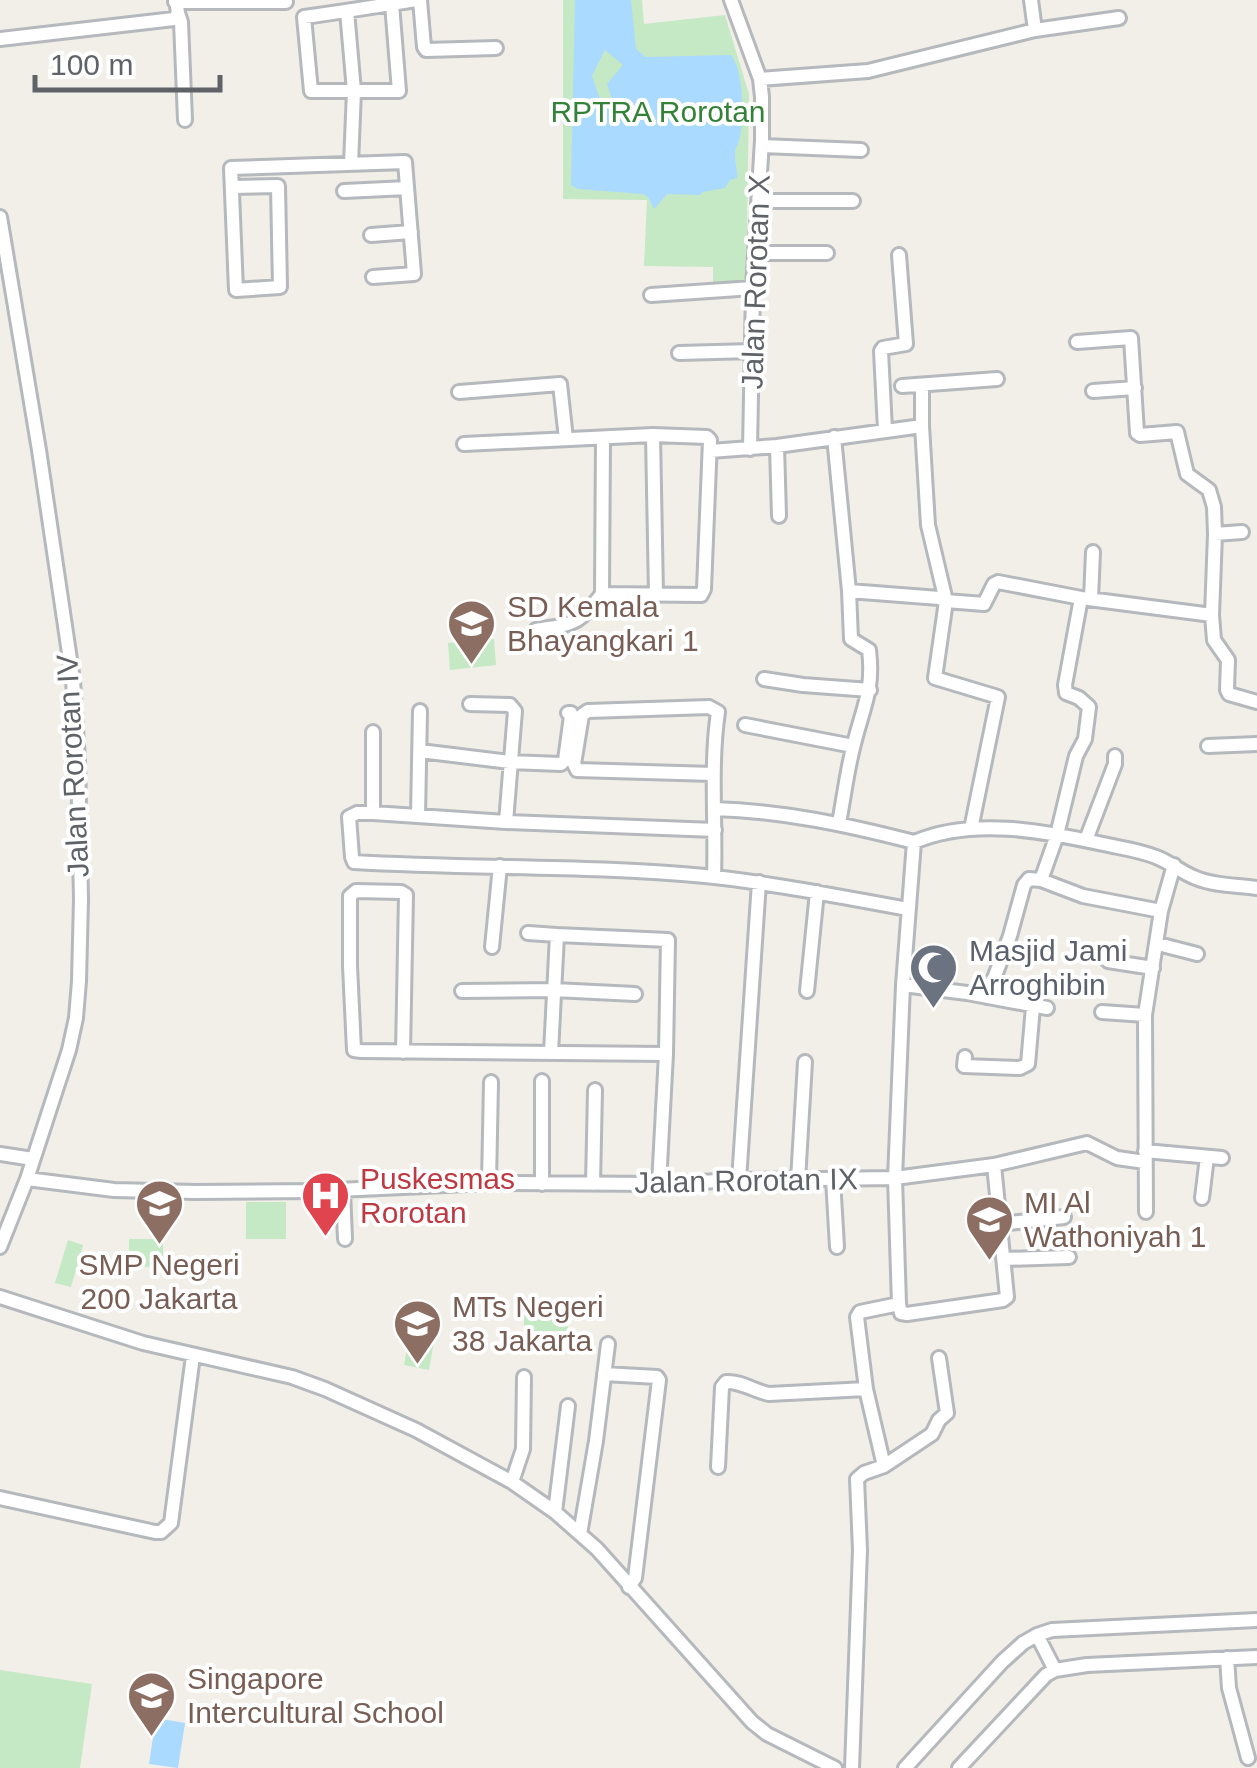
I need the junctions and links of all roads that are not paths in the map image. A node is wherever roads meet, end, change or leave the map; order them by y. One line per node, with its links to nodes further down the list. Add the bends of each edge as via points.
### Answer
1 (418, 0): 5 (street); 11 (street, via 426,50)
2 (731, 0): 12 (street, Jalan Rorotan X)
3 (1031, 0): 9 (street)
4 (286, 2): 6 (street)
5 (392, 4): 7 (street); 13 (street, via 400,91)
6 (176, 9): 10 (street); 14 (street)
7 (347, 10): 13 (street); 13 (street, via 304,17 310,91)
8 (1119, 18): 9 (street)
9 (1034, 30): 12 (street, via 868,71)
10 (0, 39)
11 (496, 48)
12 (761, 85): 15 (street, Jalan Rorotan X)
13 (354, 91): 17 (street)
14 (185, 120)
15 (762, 146): 16 (street); 21 (street, Jalan Rorotan X)
16 (861, 150)
17 (351, 164): 18 (street, via 231,168); 19 (street, via 405,162)
18 (232, 188): 18 (street, via 236,290 280,287 278,186)
19 (407, 188): 20 (street); 24 (street)
20 (344, 191)
21 (760, 201): 22 (street); 27 (street, Jalan Rorotan X)
22 (853, 201)
23 (0, 217): 123 (street, Jalan Rorotan IV, via 73,680 78,760 76,1018)
24 (411, 232): 25 (street); 29 (street, via 414,274)
25 (371, 235)
26 (827, 253): 27 (street)
27 (755, 254): 30 (street, Jalan Rorotan X)
28 (899, 255): 42 (street, via 906,344 881,350)
29 (372, 277)
30 (753, 288): 31 (street); 33 (street, Jalan Rorotan X)
31 (651, 295)
32 (1078, 342): 38 (street, via 1131,338)
33 (752, 352): 34 (street); 49 (street, Jalan Rorotan X)
34 (679, 353)
35 (997, 379): 36 (street)
36 (922, 385): 37 (street); 41 (street)
37 (902, 386)
38 (1134, 388): 39 (street); 53 (street, via 1137,433 1177,432 1187,474 1211,495)
39 (1094, 391)
40 (459, 392): 46 (street, via 560,384)
41 (922, 426): 42 (street); 59 (street, via 928,525)
42 (885, 430): 45 (street)
43 (653, 435): 44 (street); 50 (street, via 707,437); 57 (street)
44 (603, 438): 46 (street); 56 (street)
45 (834, 438): 48 (street); 55 (street)
46 (566, 439): 47 (street)
47 (464, 444)
48 (777, 446): 49 (street); 51 (street)
49 (750, 449): 50 (street)
50 (710, 451): 57 (street, via 704,589 701,595)
51 (779, 516)
52 (1242, 532): 53 (street)
53 (1215, 534): 60 (street)
54 (1093, 552): 58 (street)
55 (849, 591): 59 (street); 63 (street, via 852,639 869,650)
56 (602, 594): 57 (street); 61 (street, via 576,623)
57 (656, 595)
58 (1086, 598): 59 (street, via 996,582 984,604); 60 (street); 84 (street, via 1065,685 1066,693 1089,707 1087,730)
59 (946, 602): 83 (street, via 935,678 998,699)
60 (1212, 615): 64 (street, via 1214,640 1228,660 1228,692)
61 (536, 630)
62 (764, 679): 63 (street)
63 (870, 690): 71 (street)
64 (1257, 702)
65 (470, 704): 75 (street, via 513,707)
66 (420, 711): 73 (street)
67 (568, 713): 75 (street, via 563,762)
68 (745, 726): 71 (street)
69 (373, 732): 78 (street)
70 (1257, 744): 72 (street)
71 (853, 746): 81 (street)
72 (1208, 746)
73 (420, 751): 75 (street); 79 (street)
74 (1115, 756): 85 (street)
75 (510, 762): 80 (street)
76 (713, 774): 76 (street, via 577,770 581,718 584,712 709,708 718,712); 77 (street)
77 (715, 809): 81 (street); 82 (street)
78 (374, 813): 79 (street); 87 (street, via 350,817 354,862)
79 (418, 816): 80 (street)
80 (506, 822): 82 (street)
81 (839, 823): 86 (street)
82 (716, 830): 89 (street)
83 (971, 830): 84 (street); 86 (street)
84 (1057, 835): 85 (street); 90 (street)
85 (1086, 840): 88 (street)
86 (914, 842): 94 (street, Jalan Rorotan IX)
87 (500, 866): 89 (street); 99 (street)
88 (1174, 866): 92 (street, via 1200,880); 95 (street)
89 (720, 878): 91 (street)
90 (1041, 880): 95 (street, via 1082,896); 108 (street, via 1024,885)
91 (758, 882): 93 (street); 128 (street)
92 (1257, 888)
93 (817, 892): 94 (street); 106 (street)
94 (908, 909): 103 (street, Jalan Rorotan IX)
95 (1161, 911): 98 (street)
96 (528, 932): 97 (street)
97 (558, 935): 104 (street); 113 (street, via 667,938)
98 (1158, 944): 100 (street); 102 (street)
99 (492, 946)
100 (1197, 954)
101 (1108, 961): 102 (street)
102 (1153, 968): 110 (street)
103 (903, 985): 108 (street); 125 (street, Jalan Rorotan IX)
104 (554, 990): 105 (street); 107 (street); 112 (street)
105 (462, 991)
106 (808, 991)
107 (635, 994)
108 (987, 997): 114 (street, via 1040,1007 1028,1064 964,1066)
109 (1102, 1012): 110 (street)
110 (1146, 1015): 120 (street)
111 (402, 1052): 111 (street, via 406,895 356,891 350,896 353,1047); 112 (street)
112 (551, 1054): 113 (street)
113 (666, 1054): 133 (street)
114 (964, 1057)
115 (805, 1062): 129 (street)
116 (542, 1080): 131 (street)
117 (490, 1082): 130 (street)
118 (595, 1090): 132 (street)
119 (0, 1154): 123 (street)
120 (1145, 1156): 121 (street); 124 (street, via 1118,1158 1084,1143); 136 (street)
121 (1207, 1157): 122 (street); 135 (street)
122 (1222, 1158)
123 (33, 1160): 126 (street, Jalan Rorotan IV)
124 (994, 1164): 125 (street); 138 (street)
125 (895, 1178): 127 (street, Jalan Rorotan IX); 145 (street)
126 (27, 1179): 134 (street, Jalan Rorotan IX, via 114,1190); 140 (street, Jalan Rorotan IV)
127 (833, 1179): 129 (street, Jalan Rorotan IX); 141 (street)
128 (739, 1180): 129 (street, Jalan Rorotan IX); 133 (street, Jalan Rorotan IX)
129 (798, 1180)
130 (490, 1183): 131 (street, Jalan Rorotan IX); 134 (street, Jalan Rorotan IX)
131 (542, 1184): 132 (street, Jalan Rorotan IX)
132 (593, 1184): 133 (street, Jalan Rorotan IX)
133 (659, 1184)
134 (343, 1190): 139 (street)
135 (1202, 1198)
136 (1146, 1212)
137 (1064, 1217): 138 (street)
138 (1000, 1224): 143 (street)
139 (345, 1240)
140 (0, 1247)
141 (837, 1247)
142 (1069, 1257): 143 (street)
143 (1004, 1259): 145 (street, via 1006,1299 904,1314)
144 (0, 1297): 147 (street)
145 (899, 1304): 151 (street, via 857,1317)
146 (608, 1344): 149 (street)
147 (192, 1356): 155 (street, via 292,1377 346,1397); 156 (street, via 168,1528 155,1532)
148 (938, 1358): 153 (street, via 947,1414 932,1434)
149 (604, 1374): 158 (street); 159 (street, via 658,1378)
150 (524, 1377): 155 (street, via 523,1449)
151 (866, 1389): 153 (street); 154 (street, via 769,1394 726,1382)
152 (568, 1406): 157 (street)
153 (884, 1466): 166 (street, via 857,1479)
154 (718, 1467)
155 (512, 1482): 157 (street)
156 (0, 1498)
157 (555, 1512): 158 (street)
158 (580, 1534): 159 (street)
159 (632, 1583): 167 (street, via 739,1709 767,1734)
160 (1257, 1620): 161 (street)
161 (1037, 1635): 164 (street); 168 (street, via 1002,1662)
162 (1257, 1657): 163 (street)
163 (1227, 1658): 164 (street); 165 (street)
164 (1055, 1670): 169 (street)
165 (1248, 1758)
166 (853, 1763)
167 (835, 1768)
168 (905, 1768)
169 (959, 1768)

